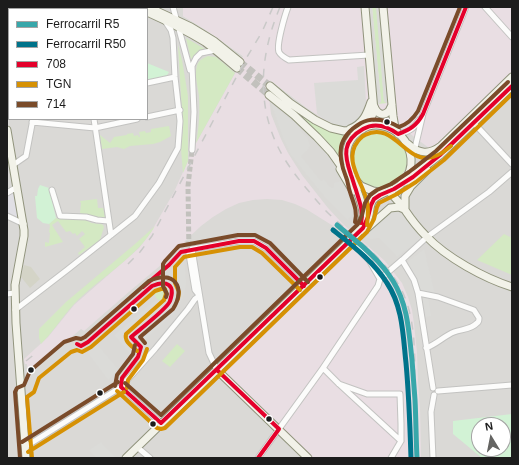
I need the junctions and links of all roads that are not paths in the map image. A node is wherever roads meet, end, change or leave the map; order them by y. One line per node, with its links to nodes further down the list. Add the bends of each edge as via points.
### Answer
1 (148, 7): 10 (street)
2 (173, 7): 10 (street)
3 (288, 7): 13 (street, via 278,47 282,57 289,60)
4 (383, 7): 22 (street)
5 (466, 7): 25 (street)
6 (485, 7): 11 (street)
7 (365, 8): 13 (street)
8 (148, 13): 9 (street)
9 (164, 21): 10 (street); 14 (street, via 173,38)
10 (177, 24): 12 (street); 12 (street, via 191,27 214,41 239,65); 16 (street)
11 (512, 37)
12 (216, 50): 16 (street, via 196,58 192,66)
13 (369, 55): 21 (street)
14 (175, 76): 17 (street); 24 (street)
15 (512, 77): 30 (street)
16 (192, 79): 39 (street)
17 (148, 83)
18 (270, 86): 34 (street, via 290,103 326,126)
19 (512, 86): 30 (street)
20 (269, 94): 37 (street)
21 (373, 96): 23 (street); 34 (street, via 363,121 352,129)
22 (392, 104): 23 (street, via 389,111 383,114 378,113); 35 (street)
23 (374, 106): 32 (street, via 373,115)
24 (180, 110): 26 (street); 57 (street, via 178,148 160,183 135,216)
25 (423, 114): 35 (street, via 416,126); 38 (street)
26 (148, 117)
27 (32, 120): 31 (street); 43 (street, via 26,156)
28 (94, 120): 31 (street)
29 (132, 120): 31 (street)
30 (472, 121): 38 (street, via 438,149 430,152); 40 (street); 42 (street)
31 (95, 128): 54 (street)
32 (363, 129): 34 (street); 35 (street, via 381,126 390,128); 45 (street, via 350,141 346,152)
33 (7, 130): 43 (street)
34 (338, 130)
35 (398, 134): 36 (street)
36 (405, 140): 38 (street); 41 (street, via 410,150)
37 (323, 144): 45 (street); 56 (street, via 356,197 360,209)
38 (414, 149): 41 (street)
39 (192, 150)
40 (440, 155): 46 (street); 52 (street, via 411,186 405,196)
41 (411, 162): 46 (street)
42 (512, 164)
43 (13, 165): 47 (street)
44 (512, 172): 58 (street)
45 (352, 176): 49 (street, via 366,189); 56 (street, via 363,216)
46 (402, 184): 49 (street); 51 (street)
47 (17, 188): 50 (street); 55 (street)
48 (52, 190): 54 (street, via 60,216)
49 (389, 191): 51 (street); 59 (street, via 372,202 366,224)
50 (7, 193)
51 (397, 200): 52 (street)
52 (405, 209): 58 (street); 59 (street, via 390,208)
53 (7, 216): 55 (street)
54 (108, 221): 57 (street)
55 (24, 224): 66 (street, via 15,285)
56 (356, 231): 59 (street)
57 (111, 235): 68 (street)
58 (427, 237): 61 (street); 64 (street, via 454,258 500,284)
59 (350, 240): 62 (street, via 369,260); 63 (street)
60 (188, 254): 67 (street, via 195,290)
61 (402, 260): 62 (street); 65 (street, via 414,280)
62 (380, 279): 70 (street, via 378,286)
63 (304, 286): 67 (street, via 266,248 254,241 239,242 192,249); 71 (street)
64 (512, 287)
65 (418, 293): 69 (street); 69 (street, via 474,310 479,318 475,325 453,332)
66 (11, 294): 68 (street)
67 (200, 296): 71 (street, via 209,353); 74 (street)
68 (15, 310): 79 (street)
69 (426, 348): 75 (street)
70 (323, 368): 72 (street); 77 (street)
71 (216, 370): 76 (street); 77 (street)
72 (339, 384): 78 (street); 78 (street, via 367,394 400,394)
73 (512, 385): 75 (street)
74 (121, 387): 76 (street); 79 (street)
75 (435, 391): 87 (street, via 432,412)
76 (161, 423): 80 (street)
77 (279, 429): 84 (street); 85 (street)
78 (401, 441): 86 (street)
79 (25, 447): 81 (street)
80 (137, 447): 82 (street); 83 (street)
81 (26, 458)
82 (126, 458)
83 (150, 458)
84 (258, 458)
85 (308, 458)
86 (391, 458)
87 (433, 458)

